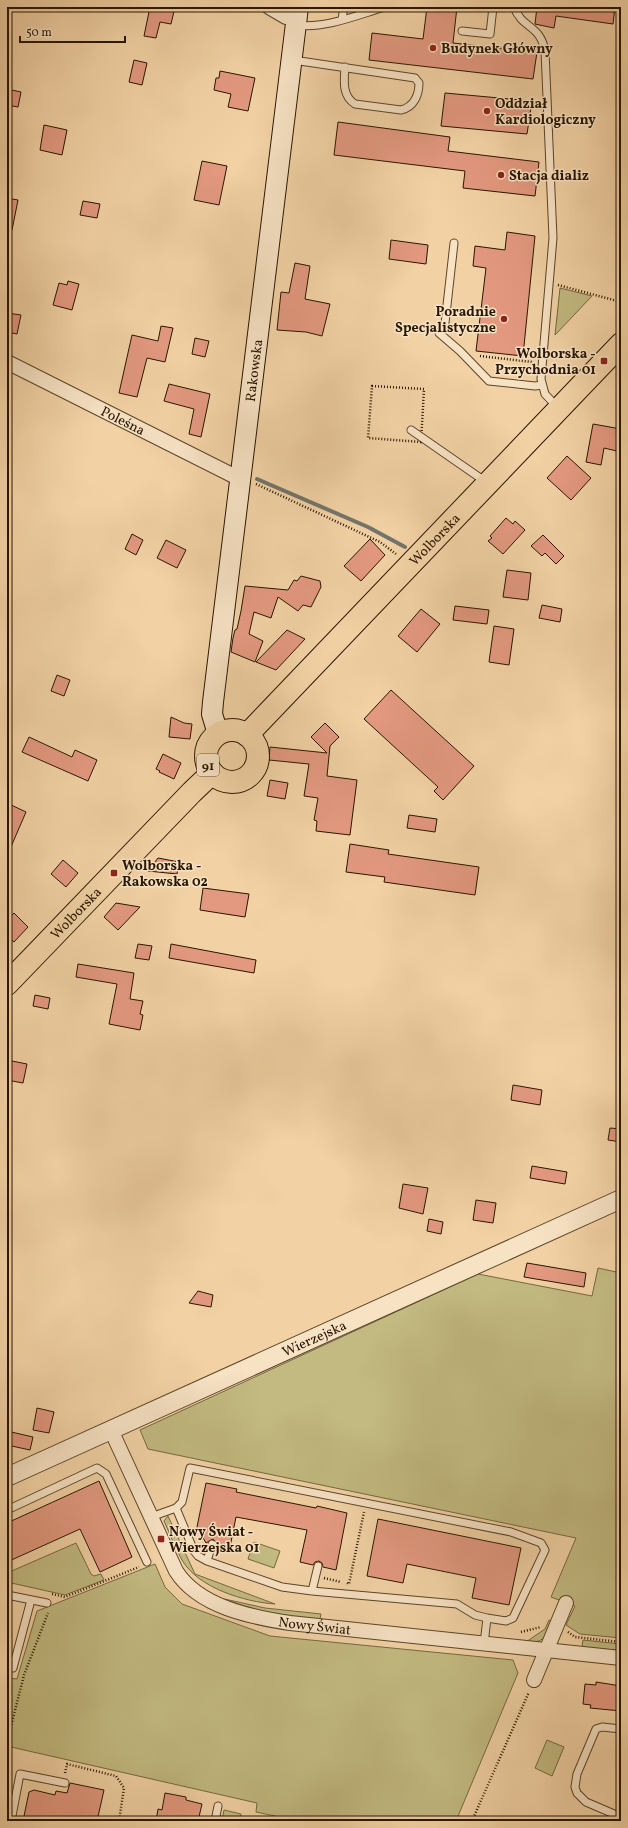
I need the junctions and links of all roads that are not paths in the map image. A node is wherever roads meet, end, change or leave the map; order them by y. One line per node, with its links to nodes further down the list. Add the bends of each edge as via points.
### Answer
1 (268, 7): 6 (street, via 286,17)
2 (344, 7): 7 (lane)
3 (385, 7): 7 (lane)
4 (493, 7): 8 (lane, via 490,34)
5 (514, 7): 14 (lane, via 518,17 536,30 543,39 545,51 553,238 541,363)
6 (297, 17): 7 (lane, via 311,26); 9 (main road, Rakowska / 91)
7 (342, 19)
8 (462, 31)
9 (292, 60): 10 (lane); 17 (main road, Rakowska / 91)
10 (345, 67): 10 (lane, via 415,78 419,83 417,97 408,108 401,110 355,104 346,94)
11 (454, 243): 14 (lane, via 445,323 439,333 489,381)
12 (621, 344): 15 (main road, Wolborska)
13 (7, 362): 17 (street, Poleśna)
14 (542, 385): 15 (lane, via 545,394)
15 (559, 409): 18 (main road, Wolborska)
16 (411, 430): 18 (lane)
17 (240, 479): 19 (main road, Rakowska / 91, via 212,714)
18 (488, 483): 20 (main road, Wolborska)
19 (218, 734): 20 (main road, 91, via 236,730); 21 (main road, 91, via 208,745 206,752 208,767)
20 (247, 735): 21 (main road, 91, via 258,754 255,768 250,774 231,782 224,781)
21 (212, 773): 22 (main road, Wolborska / 91)
22 (7, 984)
23 (621, 1199): 24 (street, Wierzejska)
24 (110, 1430): 25 (street, Wierzejska); 28 (street, Nowy Świat)
25 (7, 1477)
26 (176, 1508): 28 (lane); 30 (lane, via 194,1551); 38 (lane, via 182,1502 190,1468 511,1532 541,1543 545,1550 513,1618 506,1621)
27 (7, 1510): 31 (lane, via 97,1468 106,1474)
28 (151, 1517): 39 (street, Nowy Świat, via 180,1578 202,1596 242,1613 290,1624)
29 (212, 1544): 30 (lane)
30 (207, 1561): 33 (lane, via 282,1587)
31 (147, 1562)
32 (318, 1566): 33 (lane)
33 (312, 1591): 38 (lane, via 457,1604 475,1616)
34 (7, 1595): 35 (lane)
35 (31, 1600): 36 (lane); 42 (lane)
36 (47, 1603)
37 (566, 1603): 40 (street)
38 (487, 1618): 39 (lane)
39 (484, 1644): 40 (street, Nowy Świat)
40 (548, 1650): 41 (street, Nowy Świat); 43 (street)
41 (621, 1658)
42 (13, 1668)
43 (534, 1680)
44 (621, 1729): 47 (lane, via 596,1729 577,1774 575,1787 586,1802)
45 (64, 1783): 48 (lane, via 20,1774)
46 (218, 1806): 49 (lane)
47 (621, 1817)
48 (11, 1821)
49 (216, 1821)

